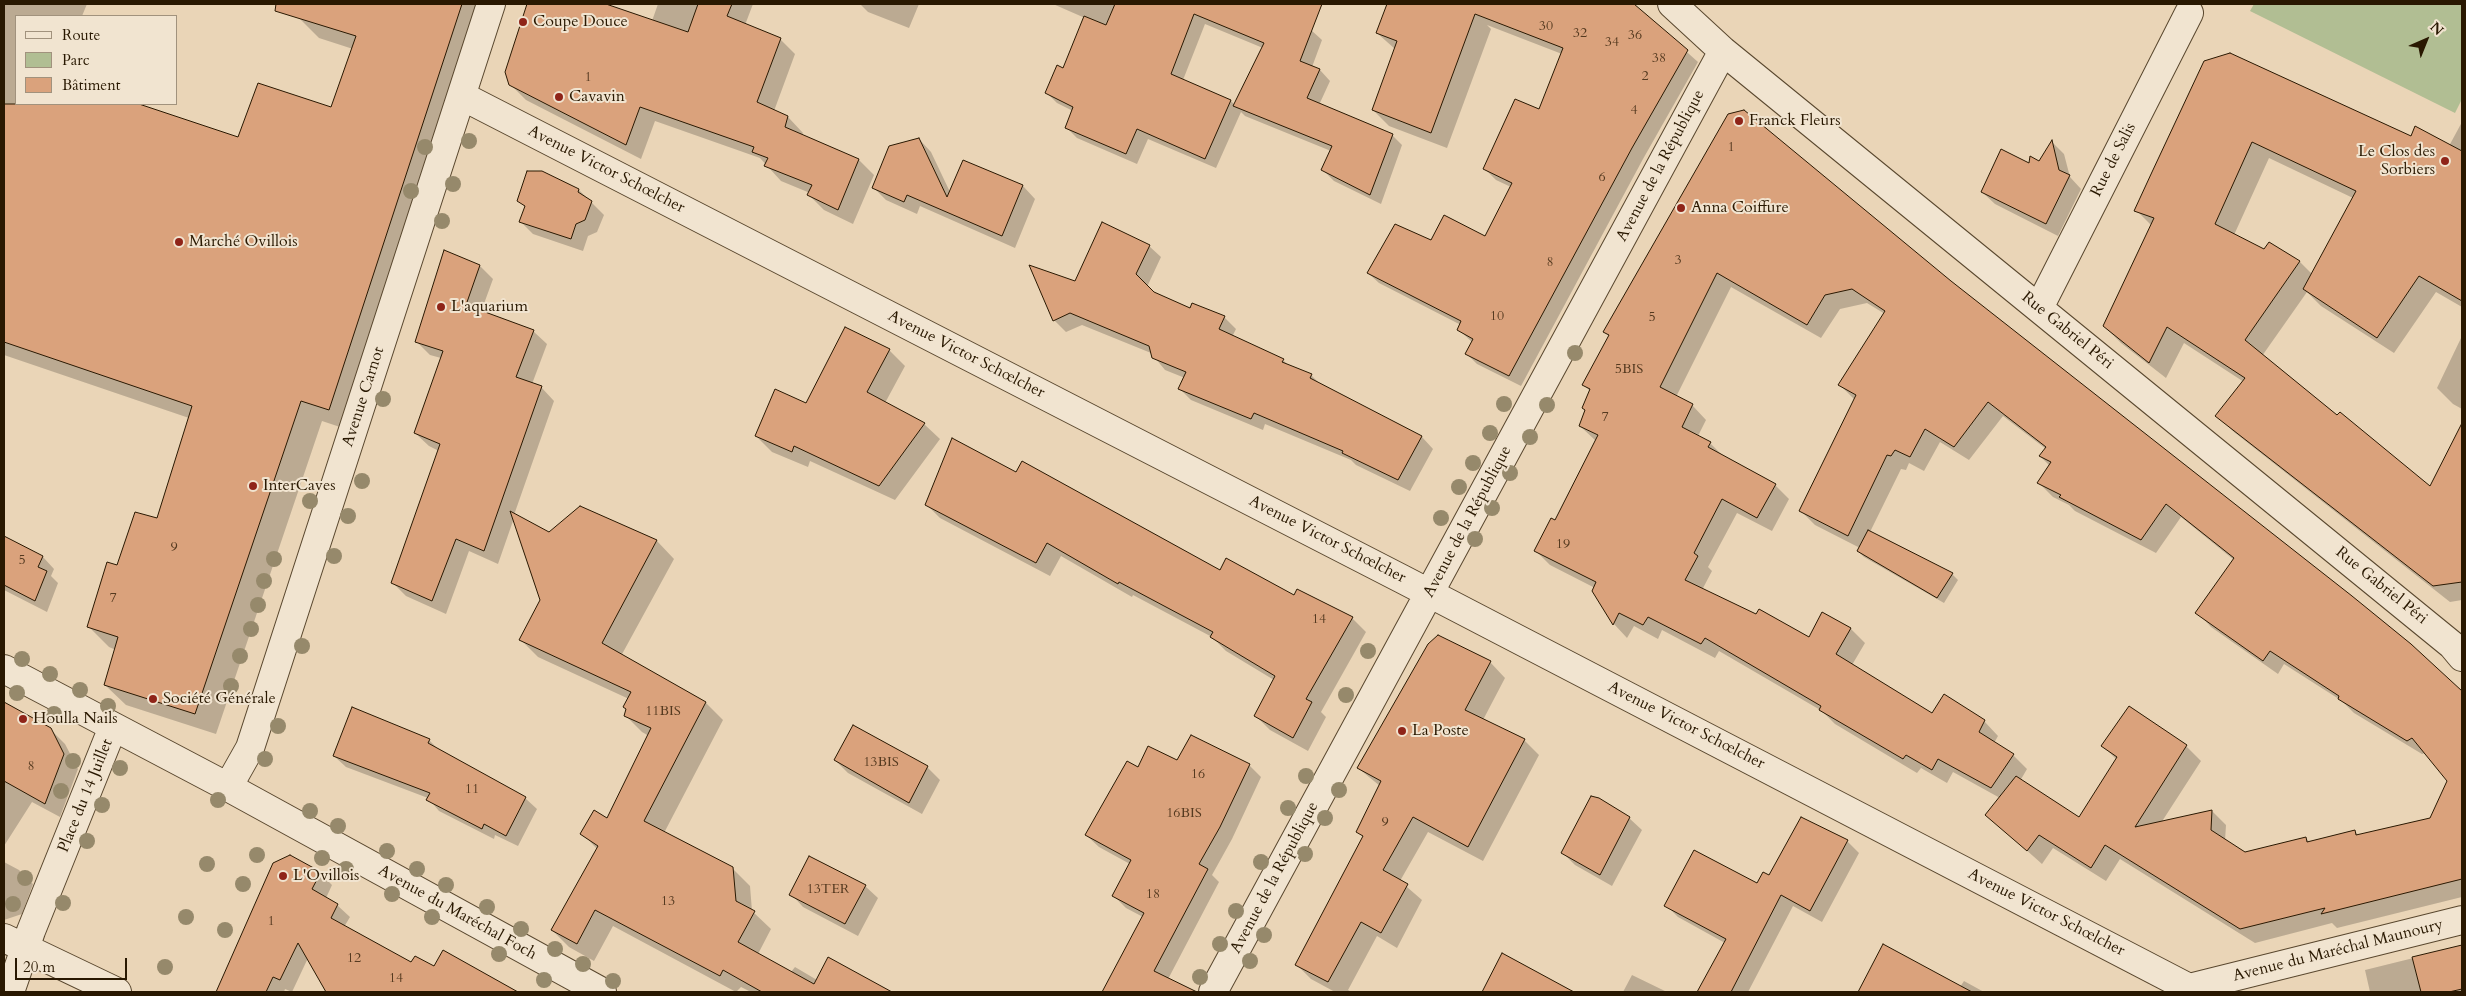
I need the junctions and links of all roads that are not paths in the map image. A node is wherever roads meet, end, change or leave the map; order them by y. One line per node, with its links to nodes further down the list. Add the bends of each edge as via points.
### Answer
1 (491, 4): 5 (street, Avenue Carnot)
2 (1672, 4): 4 (street, Rue Gabriel Péri)
3 (2189, 13): 6 (street, Rue de Salis)
4 (1723, 51): 6 (street, Rue Gabriel Péri); 7 (street, Avenue de la République)
5 (462, 96): 7 (street, Avenue Victor Schœlcher); 11 (street, Avenue Carnot, via 250,748)
6 (2039, 308): 8 (street, Rue Gabriel Péri)
7 (1430, 593): 15 (street, Avenue Victor Schœlcher); 19 (street, Avenue de la République)
8 (2459, 642)
9 (4, 669): 10 (street)
10 (114, 727): 11 (street, Place du 14 Juillet); 14 (street, Place du 14 Juillet)
11 (228, 787): 12 (street, Place du 14 Juillet)
12 (260, 805): 18 (street, Avenue du Maréchal Foch)
13 (2462, 920): 15 (street, Avenue du Maréchal Maunoury)
14 (14, 944): 16 (street, Place du 14 Juillet); 17 (street)
15 (2188, 990)
16 (10, 992)
17 (117, 992)
18 (602, 992)
19 (1213, 992)

